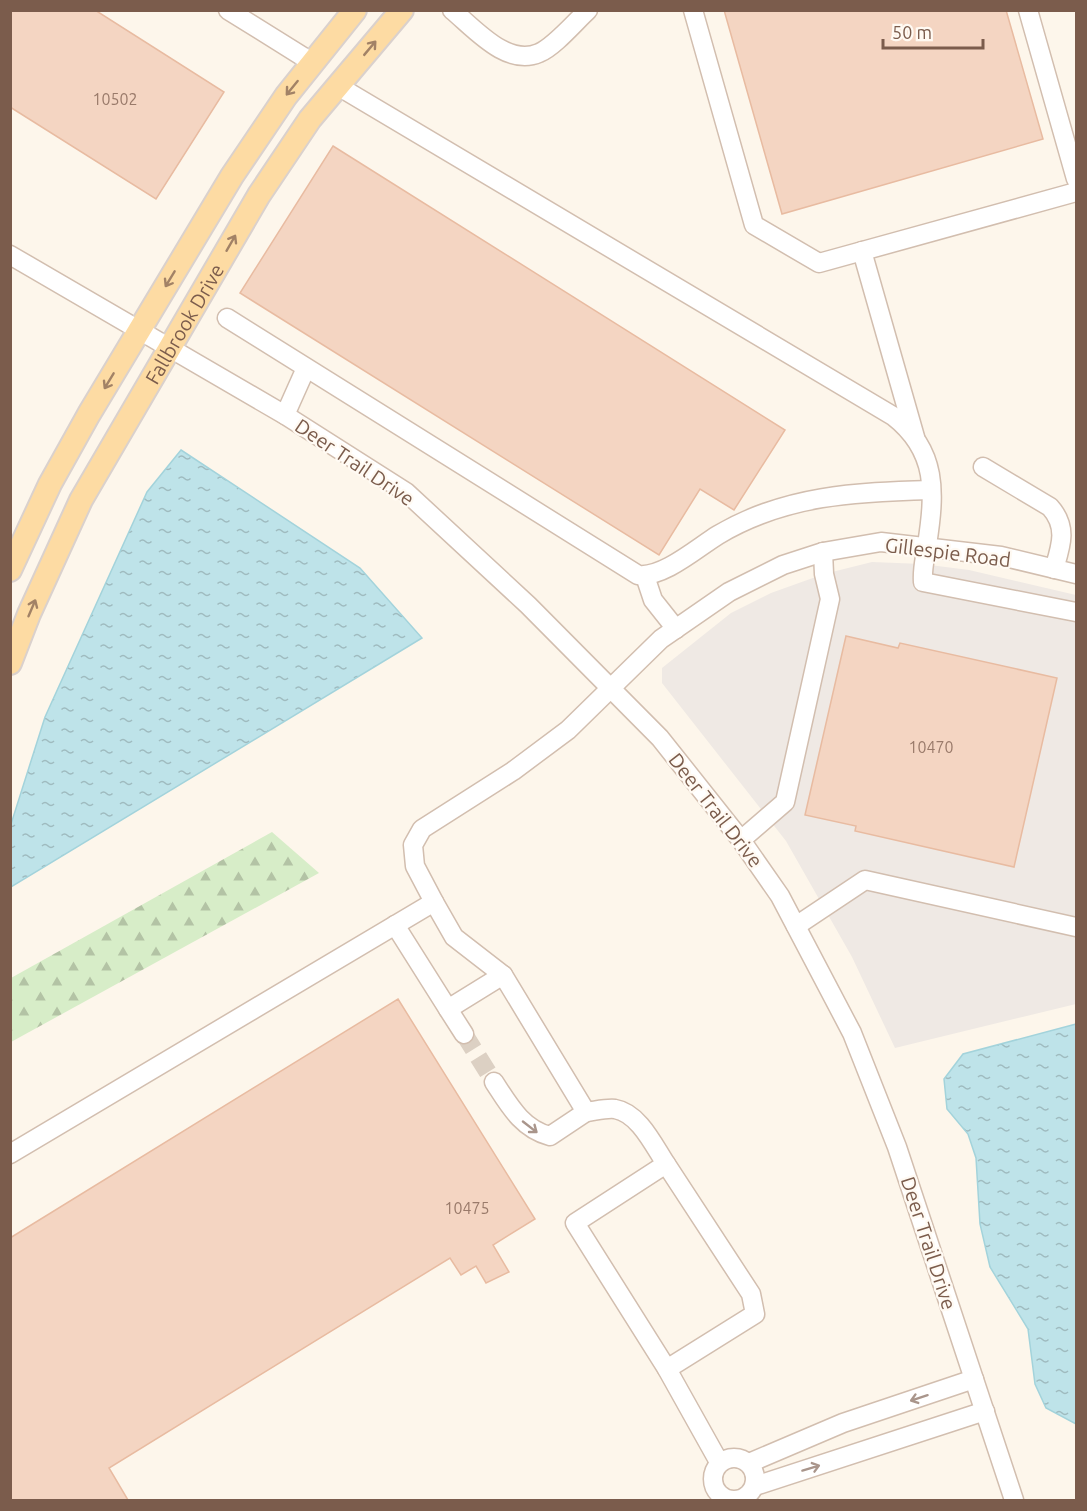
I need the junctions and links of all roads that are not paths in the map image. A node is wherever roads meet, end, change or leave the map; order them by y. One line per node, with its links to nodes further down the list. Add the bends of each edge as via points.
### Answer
1 (228, 10): 8 (street)
2 (355, 10): 8 (main road, Fallbrook Drive)
3 (402, 10): 9 (main road, Fallbrook Drive, one-way to 3)
4 (452, 10): 5 (street, via 498,48 524,57 541,53)
5 (588, 10)
6 (693, 10): 12 (street, via 754,225 819,263)
7 (1028, 10): 10 (street)
8 (313, 63): 9 (main road); 15 (main road, Fallbrook Drive, one-way to 15, via 232,177)
9 (338, 86): 16 (main road, Fallbrook Drive, one-way to 9, via 259,195 310,119); 19 (street, via 893,416)
10 (1077, 179)
11 (1077, 192): 12 (street)
12 (862, 251): 19 (street)
13 (10, 255): 15 (street, Deer Trail Drive)
14 (227, 318): 17 (street)
15 (139, 331): 16 (street, Deer Trail Drive); 25 (main road, Fallbrook Drive, one-way to 25, via 50,484)
16 (169, 348): 18 (street, Deer Trail Drive); 30 (main road, Fallbrook Drive, one-way to 16, via 81,500)
17 (306, 368): 18 (street); 27 (street)
18 (285, 416): 31 (street, Deer Trail Drive, via 406,492)
19 (916, 438): 21 (street, via 930,467)
20 (983, 467): 24 (street, via 1056,513 1063,534)
21 (931, 490): 22 (street); 27 (street, via 852,493 785,507 721,533 657,573)
22 (927, 546): 23 (street, Gillespie Road, via 881,543); 24 (street, Gillespie Road, via 1001,556); 28 (street, via 923,582)
23 (823, 552): 29 (street, Gillespie Road, via 783,565 729,592); 32 (street, via 830,599 785,802)
24 (1054, 569): 26 (street, Gillespie Road)
25 (10, 570)
26 (1077, 574)
27 (645, 576): 29 (street, via 653,600)
28 (1077, 612)
29 (676, 629): 31 (street, Gillespie Road)
30 (11, 659)
31 (612, 689): 32 (street, Deer Trail Drive, via 660,738); 33 (street, Gillespie Road, via 568,730 513,771 422,829 412,845 415,866)
32 (741, 840): 35 (street, Deer Trail Drive)
33 (434, 902): 34 (street); 37 (street, Gillespie Road, via 454,937)
34 (395, 925): 38 (street); 42 (street)
35 (796, 926): 36 (street, via 865,880); 45 (street, Deer Trail Drive, via 852,1033 874,1088)
36 (1077, 927)
37 (503, 975): 38 (street); 41 (street)
38 (448, 1009): 39 (street)
39 (464, 1034)
40 (494, 1082): 41 (street, one-way to 41, via 515,1114 535,1132 550,1136)
41 (586, 1112): 43 (street, via 614,1109 627,1113)
42 (10, 1154)
43 (666, 1164): 44 (street, via 751,1294 755,1314); 44 (street, via 575,1223)
44 (667, 1369): 47 (street)
45 (974, 1379): 46 (street, Deer Trail Drive); 48 (street, one-way to 48, via 843,1423)
46 (985, 1411): 49 (street, one-way to 46); 51 (street, Deer Trail Drive)
47 (719, 1462): 48 (street, via 737,1458); 50 (street, via 713,1473)
48 (749, 1463): 49 (street)
49 (755, 1486): 50 (street, via 738,1499)
50 (718, 1498)
51 (1014, 1500)

